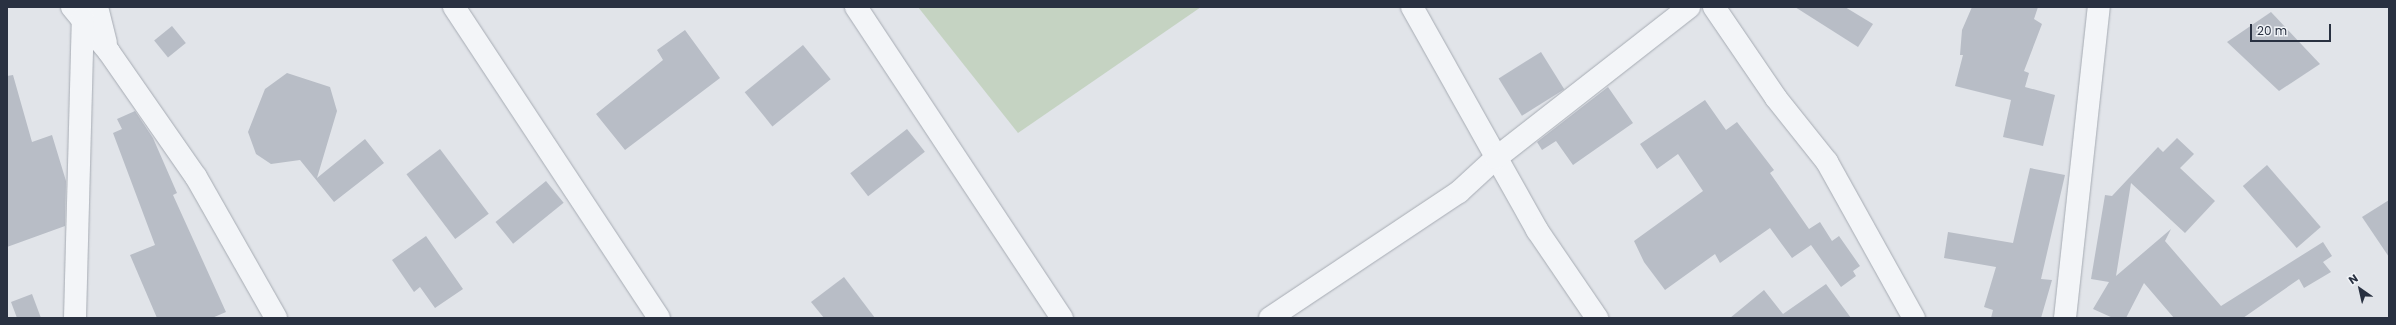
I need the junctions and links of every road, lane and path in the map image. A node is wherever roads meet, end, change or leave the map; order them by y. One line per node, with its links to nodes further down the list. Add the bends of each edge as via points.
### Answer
1 (454, 7): 11 (street)
2 (856, 7): 12 (street)
3 (1412, 7): 8 (street)
4 (1689, 7): 8 (street)
5 (1714, 7): 15 (street, via 1776,98 1827,162)
6 (2099, 7): 16 (street)
7 (84, 11): 9 (street); 10 (street, via 109,52 196,177)
8 (1496, 158): 13 (street, via 1459,192); 14 (street, via 1537,230)
9 (75, 318)
10 (276, 318)
11 (659, 318)
12 (1062, 318)
13 (1270, 318)
14 (1597, 318)
15 (1914, 318)
16 (2065, 318)

